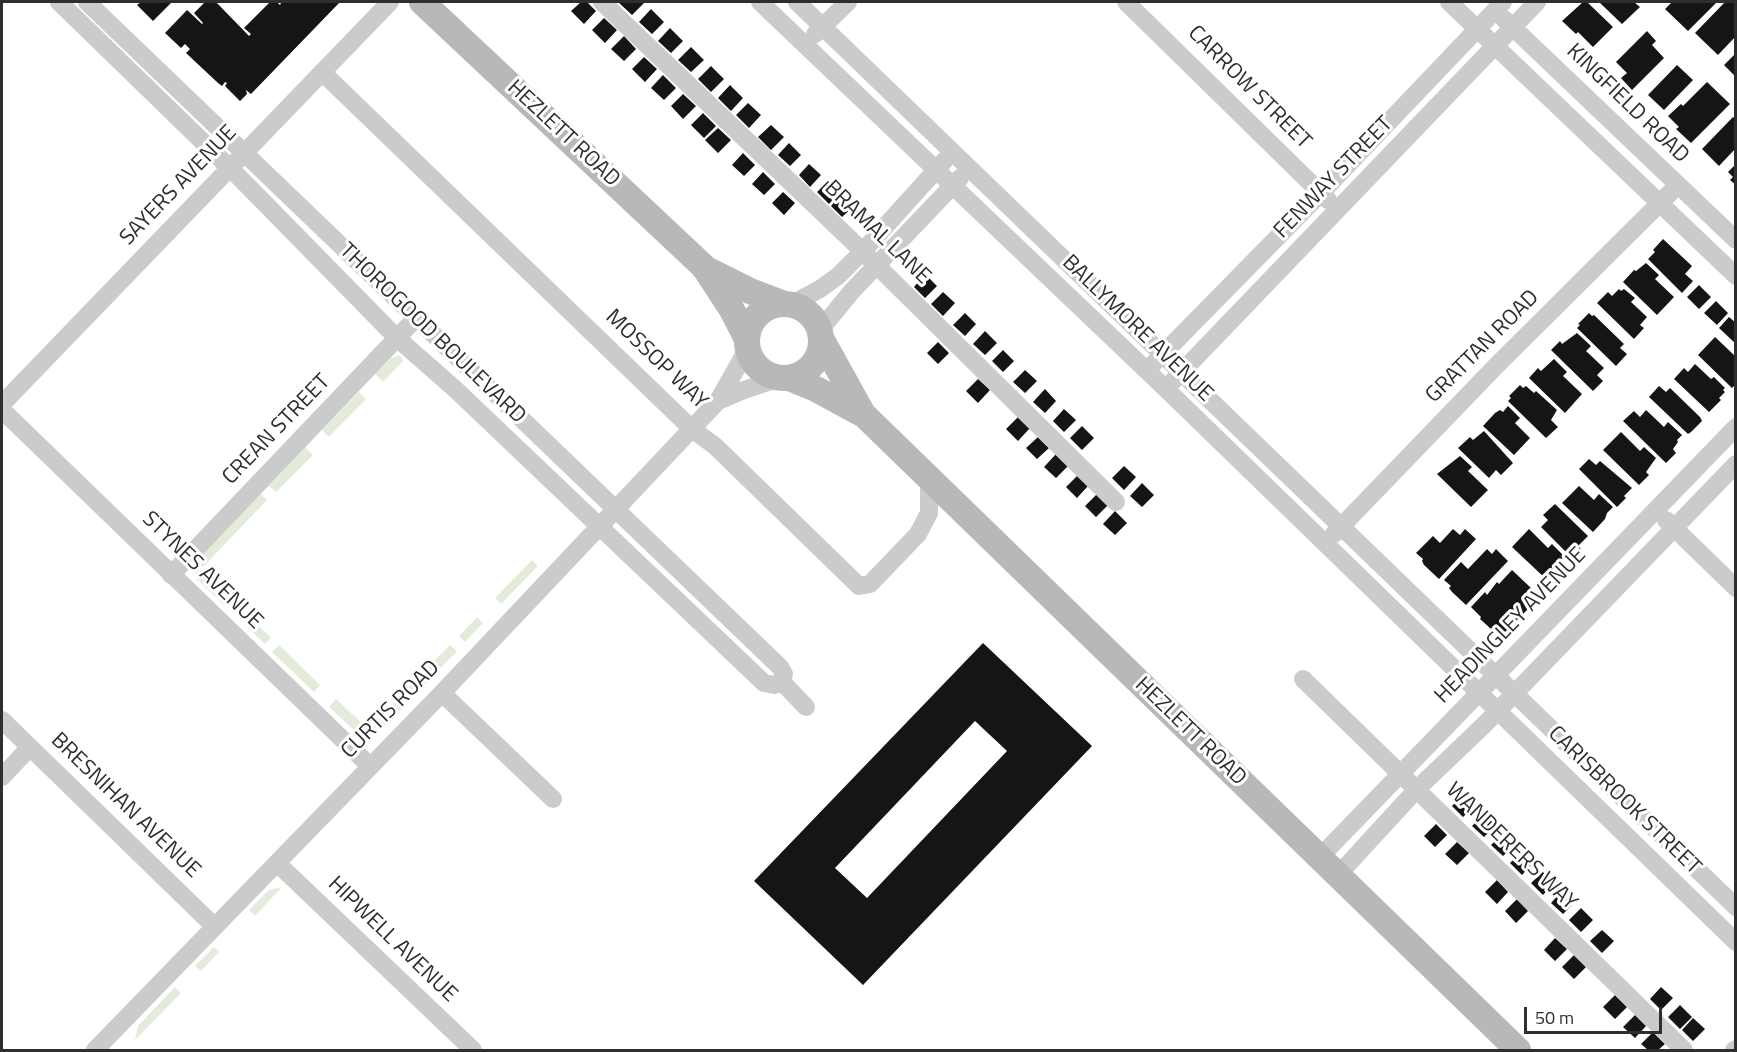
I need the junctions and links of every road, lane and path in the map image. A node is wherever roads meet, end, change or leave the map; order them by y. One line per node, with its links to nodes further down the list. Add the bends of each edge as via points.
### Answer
1 (59, 2): 22 (street, THOROGOOD BOULEVARD)
2 (87, 2): 20 (street, THOROGOOD BOULEVARD)
3 (390, 2): 19 (street, SAYERS AVENUE)
4 (422, 2): 33 (main road, HEZLETT ROAD)
5 (602, 2): 31 (street, BRAMAL LANE)
6 (760, 2): 16 (street, BALLYMORE AVENUE)
7 (848, 2): 13 (street)
8 (1126, 2): 27 (street, CARROW STREET)
9 (1449, 2): 14 (street)
10 (1538, 2): 15 (street, FENWAY STREET)
11 (1494, 4): 14 (street, FENWAY STREET); 15 (street, KINGFIELD ROAD)
12 (806, 5): 13 (street, BALLYMORE AVENUE); 16 (street)
13 (823, 27): 17 (street); 21 (street, BALLYMORE AVENUE)
14 (1476, 28): 18 (street); 27 (street, FENWAY STREET)
15 (1513, 28): 18 (street, FENWAY STREET); 25 (street, KINGFIELD ROAD)
16 (788, 29): 17 (street, BALLYMORE AVENUE)
17 (804, 45): 24 (street, BALLYMORE AVENUE)
18 (1495, 46): 28 (street); 29 (street, FENWAY STREET)
19 (322, 72): 20 (street, SAYERS AVENUE); 50 (street, MOSSOP WAY)
20 (246, 152): 22 (street, SAYERS AVENUE); 36 (street, THOROGOOD BOULEVARD)
21 (952, 152): 23 (street, BALLYMORE AVENUE); 24 (street)
22 (230, 168): 38 (street, THOROGOOD BOULEVARD); 46 (street, SAYERS AVENUE)
23 (969, 168): 26 (street); 40 (street, BALLYMORE AVENUE)
24 (936, 170): 26 (street, BALLYMORE AVENUE); 31 (street)
25 (1678, 185): 28 (street, GRATTAN ROAD); 30 (street, KINGFIELD ROAD)
26 (953, 186): 32 (street); 41 (street, BALLYMORE AVENUE)
27 (1321, 193): 29 (street, CARROW STREET); 40 (street, FENWAY STREET)
28 (1659, 204): 34 (street); 56 (street, GRATTAN ROAD)
29 (1336, 209): 42 (street, FENWAY STREET)
30 (1736, 240)
31 (862, 251): 32 (street, BRAMAL LANE); 35 (street, via 820,289)
32 (877, 266): 37 (street, via 838,306); 53 (street, BRAMAL LANE)
33 (704, 267): 35 (main road, HEZLETT ROAD, via 750,291); 39 (main road, HEZLETT ROAD, via 732,310)
34 (1736, 276)
35 (788, 304): 37 (main road, via 806,310 817,322); 39 (main road, via 775,304 762,311 751,324)
36 (416, 318): 38 (street, CREAN STREET); 54 (street, THOROGOOD BOULEVARD)
37 (821, 335): 43 (main road, via 821,348 814,364); 48 (main road, HEZLETT ROAD)
38 (397, 338): 57 (street, THOROGOOD BOULEVARD); 60 (street, CREAN STREET)
39 (747, 343): 43 (main road, via 751,357 762,371); 45 (street, CURTIS ROAD)
40 (1163, 355): 41 (street, FENWAY STREET); 42 (street, BALLYMORE AVENUE)
41 (1146, 370): 44 (street, BALLYMORE AVENUE)
42 (1181, 372): 44 (street, FENWAY STREET); 56 (street, BALLYMORE AVENUE)
43 (784, 378): 45 (street, CURTIS ROAD); 48 (main road, HEZLETT ROAD, via 816,389)
44 (1165, 388): 59 (street, BALLYMORE AVENUE)
45 (718, 401): 50 (street, CURTIS ROAD)
46 (2, 404)
47 (2, 410): 60 (street, STYNES AVENUE)
48 (862, 414): 52 (main road, HEZLETT ROAD)
49 (1736, 427): 55 (street, HEADINGLEY AVENUE)
50 (692, 429): 52 (street, MOSSOP WAY, via 715,446 859,586 870,585 918,534 929,513); 54 (street, CURTIS ROAD)
51 (1736, 464): 58 (street)
52 (929, 480): 77 (main road, HEZLETT ROAD)
53 (1116, 501)
54 (617, 510): 57 (street, CURTIS ROAD); 64 (street, THOROGOOD BOULEVARD, via 780,668 784,674)
55 (1656, 510): 58 (street); 62 (street, HEADINGLEY AVENUE)
56 (1342, 527): 59 (street, GRATTAN ROAD); 62 (street, BALLYMORE AVENUE)
57 (600, 528): 64 (street, THOROGOOD BOULEVARD, via 764,683); 65 (street, CURTIS ROAD)
58 (1674, 528): 61 (street); 67 (street)
59 (1325, 544): 66 (street, BALLYMORE AVENUE)
60 (171, 575): 72 (street, STYNES AVENUE)
61 (1736, 588)
62 (1495, 676): 66 (street, HEADINGLEY AVENUE); 67 (street, CARISBROOK STREET)
63 (1303, 679): 73 (street, WANDERERS WAY)
64 (782, 682): 68 (street, THOROGOOD BOULEVARD)
65 (442, 693): 72 (street, CURTIS ROAD); 76 (street)
66 (1478, 694): 69 (street, CARISBROOK STREET); 73 (street, HEADINGLEY AVENUE)
67 (1514, 694): 69 (street); 80 (street, CARISBROOK STREET)
68 (806, 707)
69 (1497, 711): 75 (street); 82 (street, CARISBROOK STREET)
70 (2, 720): 71 (street, BRESNIHAN AVENUE)
71 (30, 747): 74 (street); 81 (street, BRESNIHAN AVENUE)
72 (370, 766): 78 (street, CURTIS ROAD)
73 (1401, 773): 75 (street, WANDERERS WAY); 77 (street, HEADINGLEY AVENUE)
74 (2, 777)
75 (1417, 789): 79 (street); 86 (street, WANDERERS WAY)
76 (553, 799)
77 (1320, 857): 79 (main road, HEZLETT ROAD)
78 (277, 863): 81 (street, CURTIS ROAD); 84 (street, HIPWELL AVENUE)
79 (1338, 875): 85 (main road, HEZLETT ROAD)
80 (1736, 907)
81 (215, 927): 83 (street, CURTIS ROAD)
82 (1736, 942)
83 (95, 1050)
84 (473, 1050)
85 (1518, 1050)
86 (1684, 1050)

